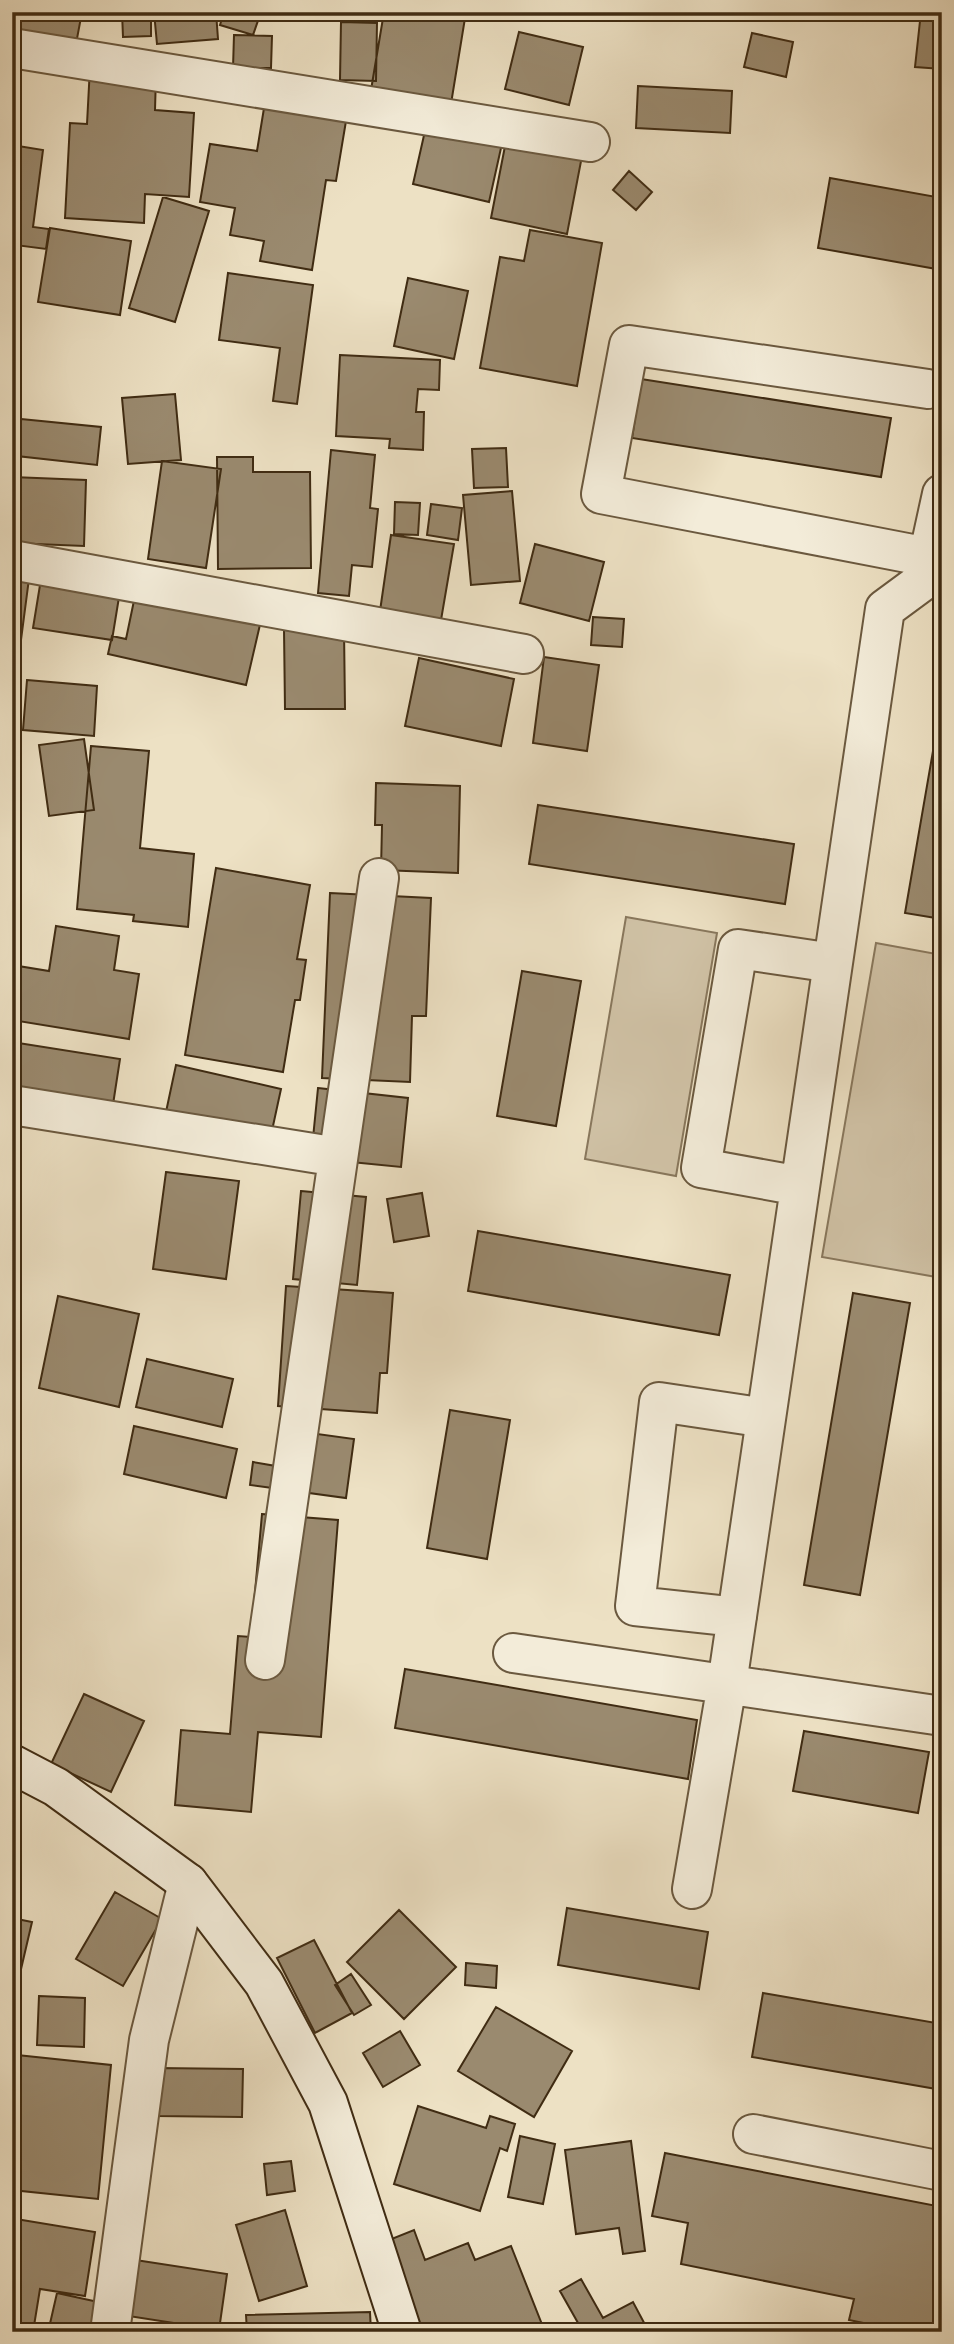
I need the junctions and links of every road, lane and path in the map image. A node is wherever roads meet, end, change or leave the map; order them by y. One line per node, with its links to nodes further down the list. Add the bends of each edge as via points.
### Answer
1 (12, 48): 2 (street)
2 (590, 142)
3 (928, 389): 6 (street, via 629,345 601,494)
4 (942, 494): 6 (street)
5 (12, 560): 7 (street)
6 (931, 568): 9 (street, via 886,610)
7 (524, 654)
8 (379, 878): 11 (street)
9 (833, 963): 12 (street); 12 (street, via 738,950 701,1168)
10 (12, 1105): 11 (street)
11 (338, 1157): 16 (street)
12 (800, 1186): 13 (street)
13 (766, 1418): 14 (street); 14 (street, via 659,1402 635,1606)
14 (737, 1617): 17 (street)
15 (513, 1653): 17 (street)
16 (265, 1660)
17 (727, 1684): 18 (street); 21 (street)
18 (942, 1716)
19 (12, 1764): 20 (street, via 56,1787)
20 (188, 1883): 24 (street, via 149,2040); 25 (street, via 264,1983 328,2103)
21 (692, 1889)
22 (753, 2134): 23 (street)
23 (942, 2171)
24 (110, 2332)
25 (402, 2332)

